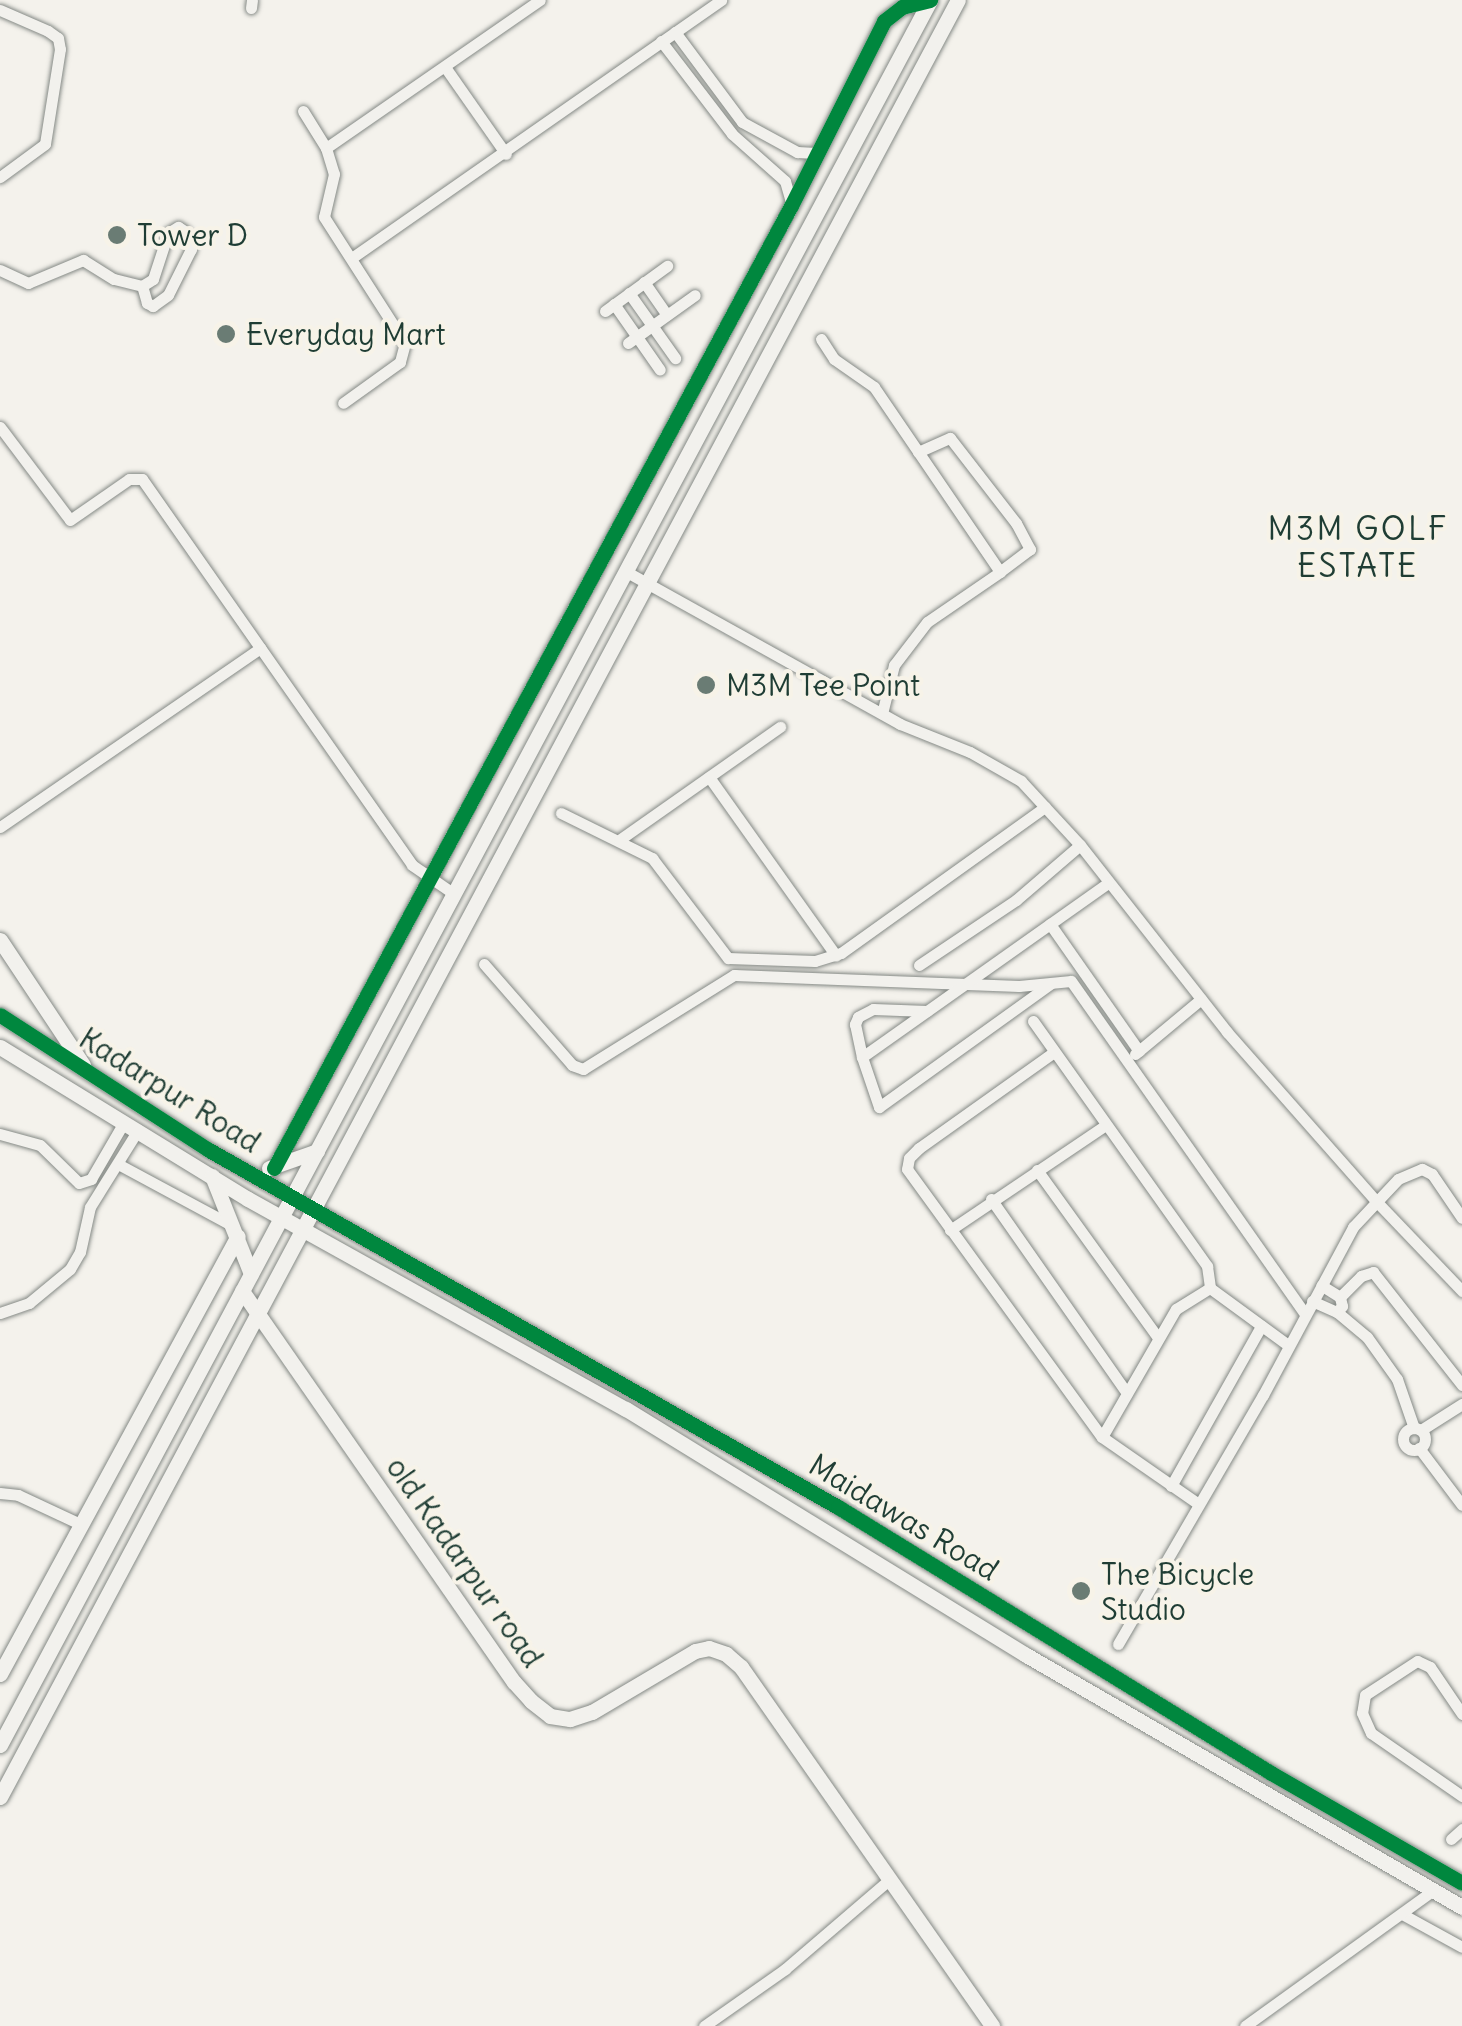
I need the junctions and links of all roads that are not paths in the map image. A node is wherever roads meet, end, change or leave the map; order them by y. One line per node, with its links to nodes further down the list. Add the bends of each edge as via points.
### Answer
1 (540, 0): 8 (street)
2 (721, 0): 6 (street)
3 (930, 0): 13 (street); 14 (street, via 884,20)
4 (958, 0): 37 (street)
5 (0, 10): 16 (street, via 48,31 60,49 45,144)
6 (674, 32): 7 (street); 10 (street, via 732,112)
7 (662, 41): 12 (street, via 732,134); 15 (street)
8 (445, 68): 11 (street); 15 (street)
9 (303, 111): 11 (street)
10 (761, 134): 12 (street); 14 (street, via 797,152)
11 (326, 148): 19 (street, via 334,174 322,212)
12 (752, 150): 17 (street, via 786,181)
13 (850, 152): 14 (street); 18 (street)
14 (816, 153): 17 (street)
15 (506, 154): 19 (street)
16 (0, 177)
17 (791, 206): 18 (street); 47 (street)
18 (810, 228): 35 (street)
19 (353, 258): 32 (street, via 405,351 400,362)
20 (667, 266): 22 (street)
21 (0, 270): 23 (street, via 28,283 83,260)
22 (644, 282): 24 (street); 26 (street)
23 (142, 286): 23 (street, via 153,279 168,233 182,229 191,249 162,303 147,303)
24 (629, 293): 27 (street); 29 (street, via 610,307)
25 (695, 295): 26 (street)
26 (668, 314): 27 (street)
27 (652, 326): 29 (street); 30 (street)
28 (821, 338): 34 (street, via 834,358 874,387)
29 (632, 340): 31 (street)
30 (675, 358)
31 (660, 370)
32 (343, 403)
33 (0, 427): 38 (street, via 70,520 129,479 142,479)
34 (918, 452): 36 (street); 36 (street, via 950,438 960,445 1028,541 1026,554)
35 (627, 572): 37 (street); 49 (street)
36 (1000, 572): 39 (street, via 927,622 894,665)
37 (648, 583): 39 (street); 79 (street)
38 (260, 648): 44 (street); 47 (street)
39 (882, 714): 42 (street, via 989,762)
40 (780, 727): 41 (street)
41 (709, 777): 45 (street); 52 (street)
42 (1045, 807): 46 (street); 52 (street)
43 (562, 812): 45 (street)
44 (0, 826)
45 (619, 840): 52 (street, via 664,870 728,958)
46 (1080, 846): 48 (street); 54 (street, via 1016,900)
47 (426, 879): 49 (street); 73 (street)
48 (1108, 883): 50 (street); 57 (street)
49 (454, 894): 70 (street)
50 (1050, 924): 56 (street); 62 (street)
51 (0, 940): 66 (street)
52 (836, 956)
53 (484, 964): 56 (street, via 572,1065 583,1069 734,975)
54 (919, 966)
55 (1053, 981): 56 (street); 64 (street, via 885,1106 874,1102); 65 (street, via 1076,985)
56 (966, 984): 58 (street)
57 (1201, 999): 62 (street); 78 (street)
58 (927, 1011): 64 (street); 64 (street, via 862,1012 855,1024)
59 (0, 1015): 66 (street, Kadarpur Road)
60 (1033, 1021): 63 (street)
61 (0, 1046): 67 (street, Kadarpur Road)
62 (1139, 1051): 65 (street)
63 (1054, 1052): 68 (street); 83 (street, via 909,1158 910,1179)
64 (862, 1057)
65 (1127, 1059): 95 (street)
66 (88, 1073): 72 (street, Kadarpur Road)
67 (131, 1126): 69 (street, via 91,1179 79,1184 40,1145); 71 (street); 75 (street, Kadarpur Road)
68 (1104, 1126): 74 (street); 87 (street, via 1207,1266)
69 (0, 1134)
70 (317, 1151): 73 (street); 76 (street)
71 (119, 1162): 84 (street); 94 (street, via 86,1215 70,1269 30,1303)
72 (240, 1168): 73 (street); 76 (street, Kadarpur Road)
73 (274, 1168)
74 (1037, 1170): 77 (street); 97 (street)
75 (212, 1176): 80 (street, Kadarpur Road); 84 (street)
76 (293, 1198): 79 (street, Kadarpur Road); 80 (street)
77 (992, 1199): 83 (street); 100 (street)
78 (1374, 1200): 81 (street, via 1398,1179 1427,1170); 86 (street); 89 (street)
79 (312, 1209): 82 (street); 119 (street, Maidawas Road, via 838,1507 1271,1773)
80 (282, 1218): 82 (street, Kadarpur Road); 85 (street)
81 (1462, 1218)
82 (302, 1230): 92 (street); 121 (street, Maidawas Road, via 626,1409 1026,1655)
83 (950, 1230): 103 (street)
84 (236, 1231): 85 (street); 108 (street)
85 (251, 1274): 88 (street)
86 (1321, 1285): 90 (street); 91 (street)
87 (1210, 1288): 96 (street); 97 (street, via 1176,1309)
88 (242, 1291): 92 (street, old Kadarpur road); 110 (street)
89 (1462, 1291)
90 (1340, 1297): 93 (street); 99 (street, via 1373,1272)
91 (1312, 1301): 93 (street); 95 (street)
92 (258, 1312): 116 (street); 120 (street, old Kadarpur road, via 531,1700 550,1716 570,1719 694,1651 726,1654)
93 (1337, 1312): 102 (street, via 1397,1379)
94 (0, 1313)
95 (1306, 1314): 98 (street)
96 (1261, 1326): 98 (street); 104 (street)
97 (1158, 1338): 100 (street)
98 (1288, 1345): 106 (street)
99 (1462, 1385)
100 (1127, 1393): 103 (street)
101 (1462, 1404): 102 (street)
102 (1417, 1429): 107 (street, via 1425,1440 1419,1448)
103 (1102, 1437): 104 (street)
104 (1171, 1486): 106 (street)
105 (0, 1494): 108 (street, via 18,1494)
106 (1197, 1503): 111 (street)
107 (1462, 1505)
108 (80, 1524): 109 (street)
109 (27, 1624): 110 (street); 112 (street)
110 (56, 1640): 114 (street)
111 (1118, 1644)
112 (0, 1674)
113 (1462, 1714): 115 (street, via 1430,1667 1416,1661 1364,1695 1362,1713 1371,1733)
114 (1, 1739)
115 (1462, 1796)
116 (0, 1797)
117 (1462, 1829): 118 (street)
118 (1451, 1839)
119 (1458, 1877): 121 (street)
120 (890, 1879): 125 (street, via 785,1969); 126 (street, old Kadarpur road)
121 (1432, 1891): 122 (street, Maidawas Road); 123 (street)
122 (1462, 1907)
123 (1402, 1914): 124 (street); 127 (street)
124 (1462, 1947)
125 (704, 2026)
126 (992, 2026)
127 (1246, 2026)

